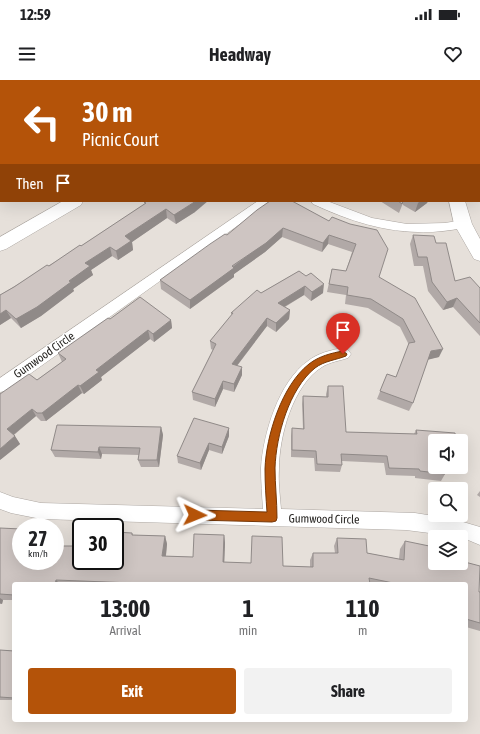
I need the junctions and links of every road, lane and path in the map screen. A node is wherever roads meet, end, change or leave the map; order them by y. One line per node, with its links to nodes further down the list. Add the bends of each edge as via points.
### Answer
1 (73, 202): 6 (main road)
2 (265, 202): 9 (street, Gumwood Circle)
3 (319, 202): 5 (street, via 345,214 393,226 444,229)
4 (457, 202): 5 (main road)
5 (463, 224): 7 (main road)
6 (0, 245)
7 (480, 255)
8 (343, 354): 11 (street, via 313,365 291,392 281,415 273,441 270,469)
9 (0, 386)
10 (0, 500): 11 (street, Gumwood Circle, via 41,511)
11 (272, 518): 12 (street, Gumwood Circle, via 426,522)
12 (480, 536)

